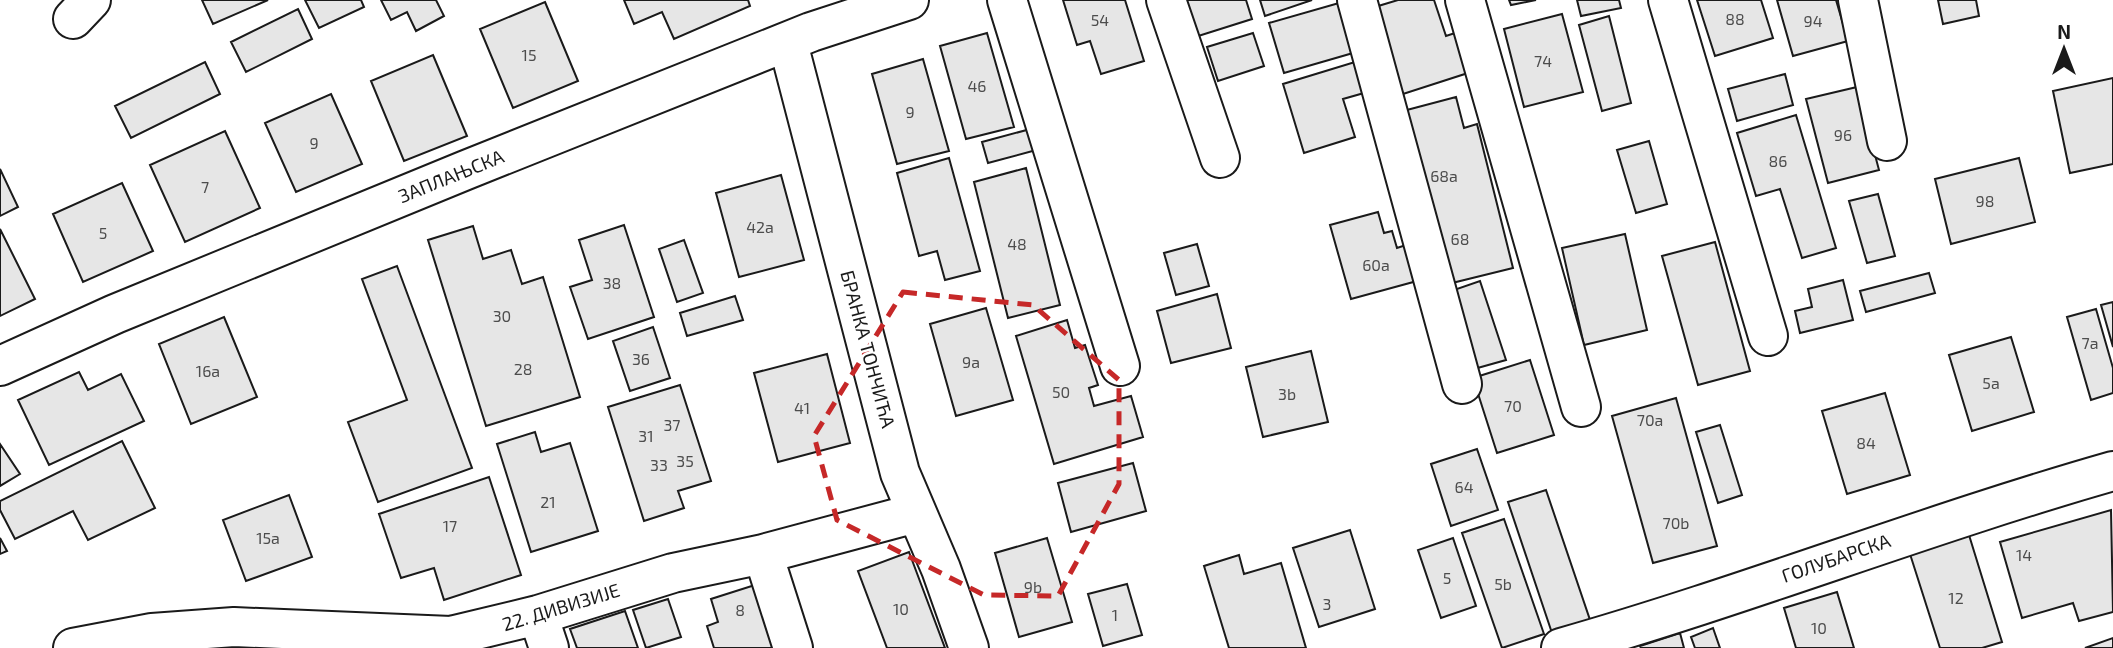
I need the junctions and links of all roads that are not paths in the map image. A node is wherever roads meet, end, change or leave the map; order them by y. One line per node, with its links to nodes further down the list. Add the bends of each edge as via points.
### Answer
1 (909, 0): 8 (street, ЗАПЛАЊСКА)
2 (1007, 0): 13 (street)
3 (1166, 0): 10 (street)
4 (1357, 0): 14 (street)
5 (1465, 0): 15 (street)
6 (1668, 0): 11 (street)
7 (1858, 0): 9 (street)
8 (800, 25): 12 (street, ЗАПЛАЊСКА); 17 (street, БРАНКА ТОНЧИЋА, via 900,473)
9 (1887, 141)
10 (1220, 158)
11 (1768, 336)
12 (0, 366)
13 (1120, 366)
14 (1462, 384)
15 (1581, 407)
16 (2113, 471): 24 (street, ГОЛУБАРСКА, via 1885,541 1673,616)
17 (916, 513): 18 (street, 22. ДИВИЗИЈЕ); 23 (street, БРАНКА ТОНЧИЋА, via 942,569)
18 (763, 554): 19 (street, 22. ДИВИЗИЈЕ, via 673,573); 22 (street)
19 (543, 631): 20 (street, 22. ДИВИЗИЈЕ)
20 (283, 638): 21 (street, 22. ДИВИЗИЈЕ, via 234,627 152,633)
21 (73, 648)
22 (793, 648)
23 (969, 648)
24 (1561, 648)

